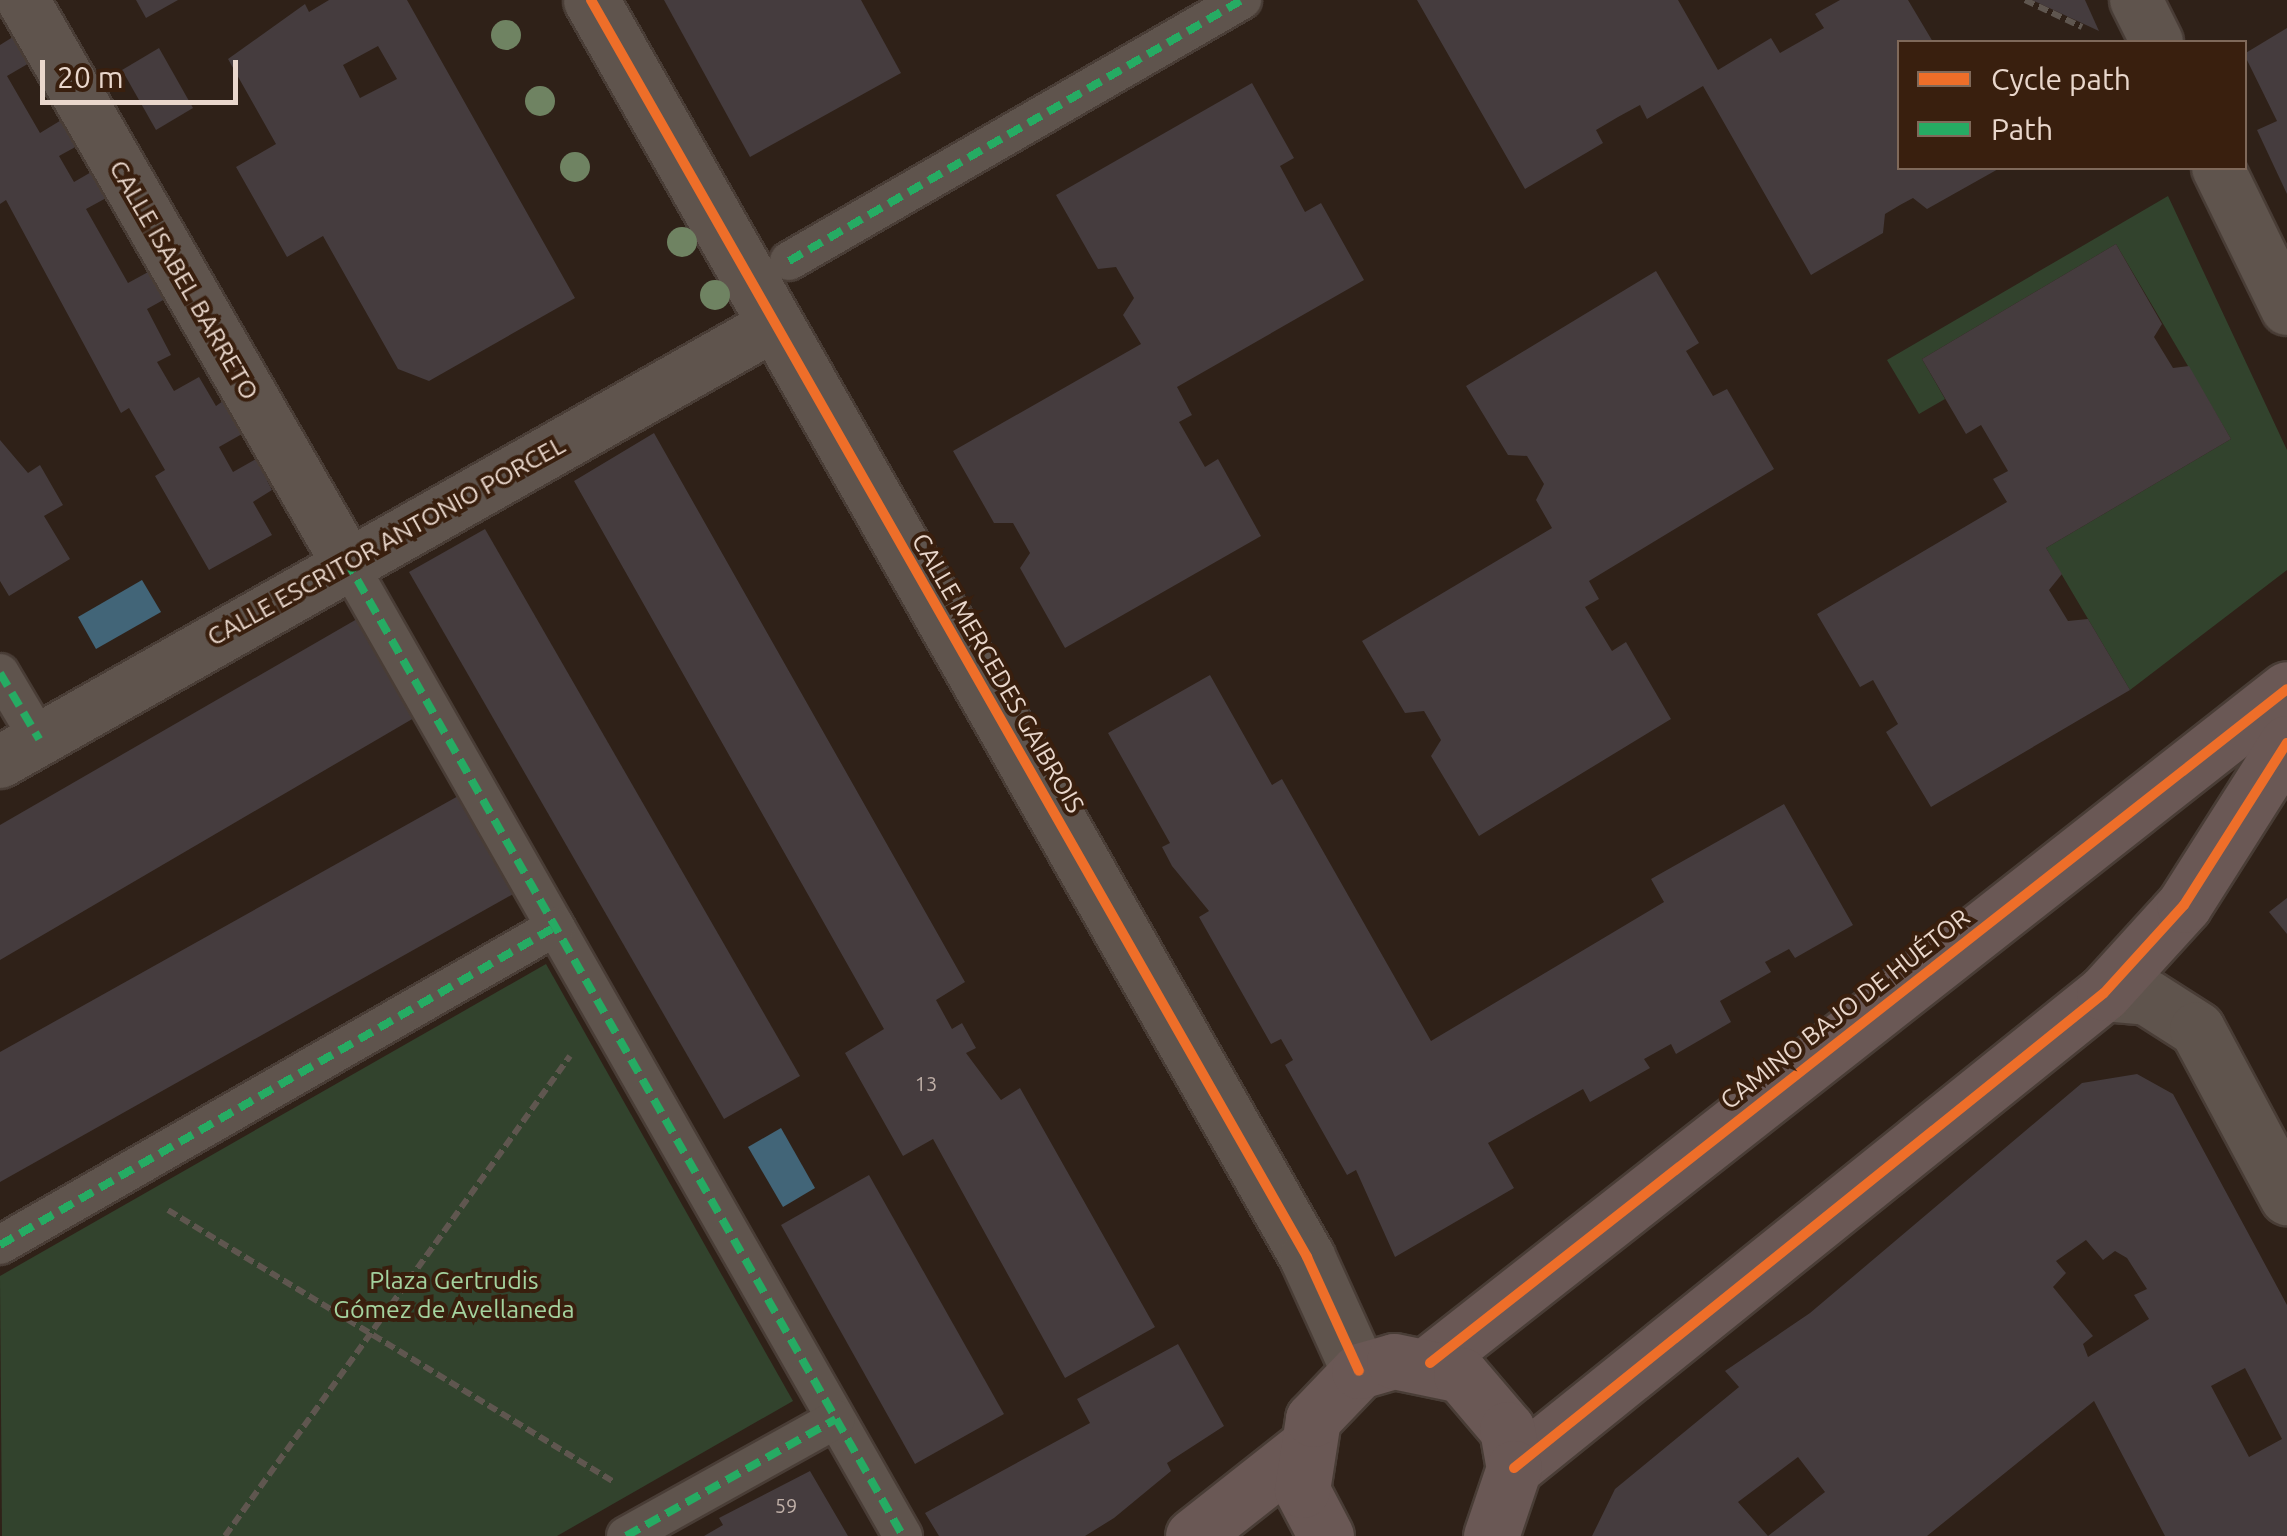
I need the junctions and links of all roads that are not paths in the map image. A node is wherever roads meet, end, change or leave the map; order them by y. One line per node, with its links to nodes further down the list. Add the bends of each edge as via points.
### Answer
1 (23, 0): 10 (street, CALLE ISABEL BARRETO)
2 (591, 0): 9 (street, CALLE MERCEDES GAIBROIS)
3 (1242, 0): 7 (street)
4 (2118, 18): 5 (street)
5 (2154, 40)
6 (2219, 170): 8 (street)
7 (788, 261)
8 (2287, 309)
9 (774, 325): 10 (street, CALLE ESCRITOR ANTONIO PORCEL); 20 (street, CALLE MERCEDES GAIBROIS, via 1307,1257)
10 (346, 560): 14 (street, CALLE ESCRITOR ANTONIO PORCEL); 15 (street)
11 (0, 673): 14 (street)
12 (2287, 689): 19 (main road, CAMINO BAJO DE HUÉTOR)
13 (2287, 744): 16 (main road, via 2184,904)
14 (20, 751)
15 (555, 927): 18 (street); 21 (street)
16 (2104, 993): 17 (street, via 2148,997 2197,1030); 23 (main road)
17 (2287, 1197)
18 (0, 1244)
19 (1430, 1363): 20 (main road); 23 (main road, via 1490,1399)
20 (1359, 1372): 22 (main road, via 1328,1395)
21 (836, 1418): 24 (street); 25 (street)
22 (1302, 1450): 26 (main road); 27 (main road, via 1302,1490)
23 (1514, 1468): 28 (main road)
24 (626, 1536)
25 (903, 1536)
26 (1193, 1536)
27 (1326, 1536)
28 (1491, 1536)

